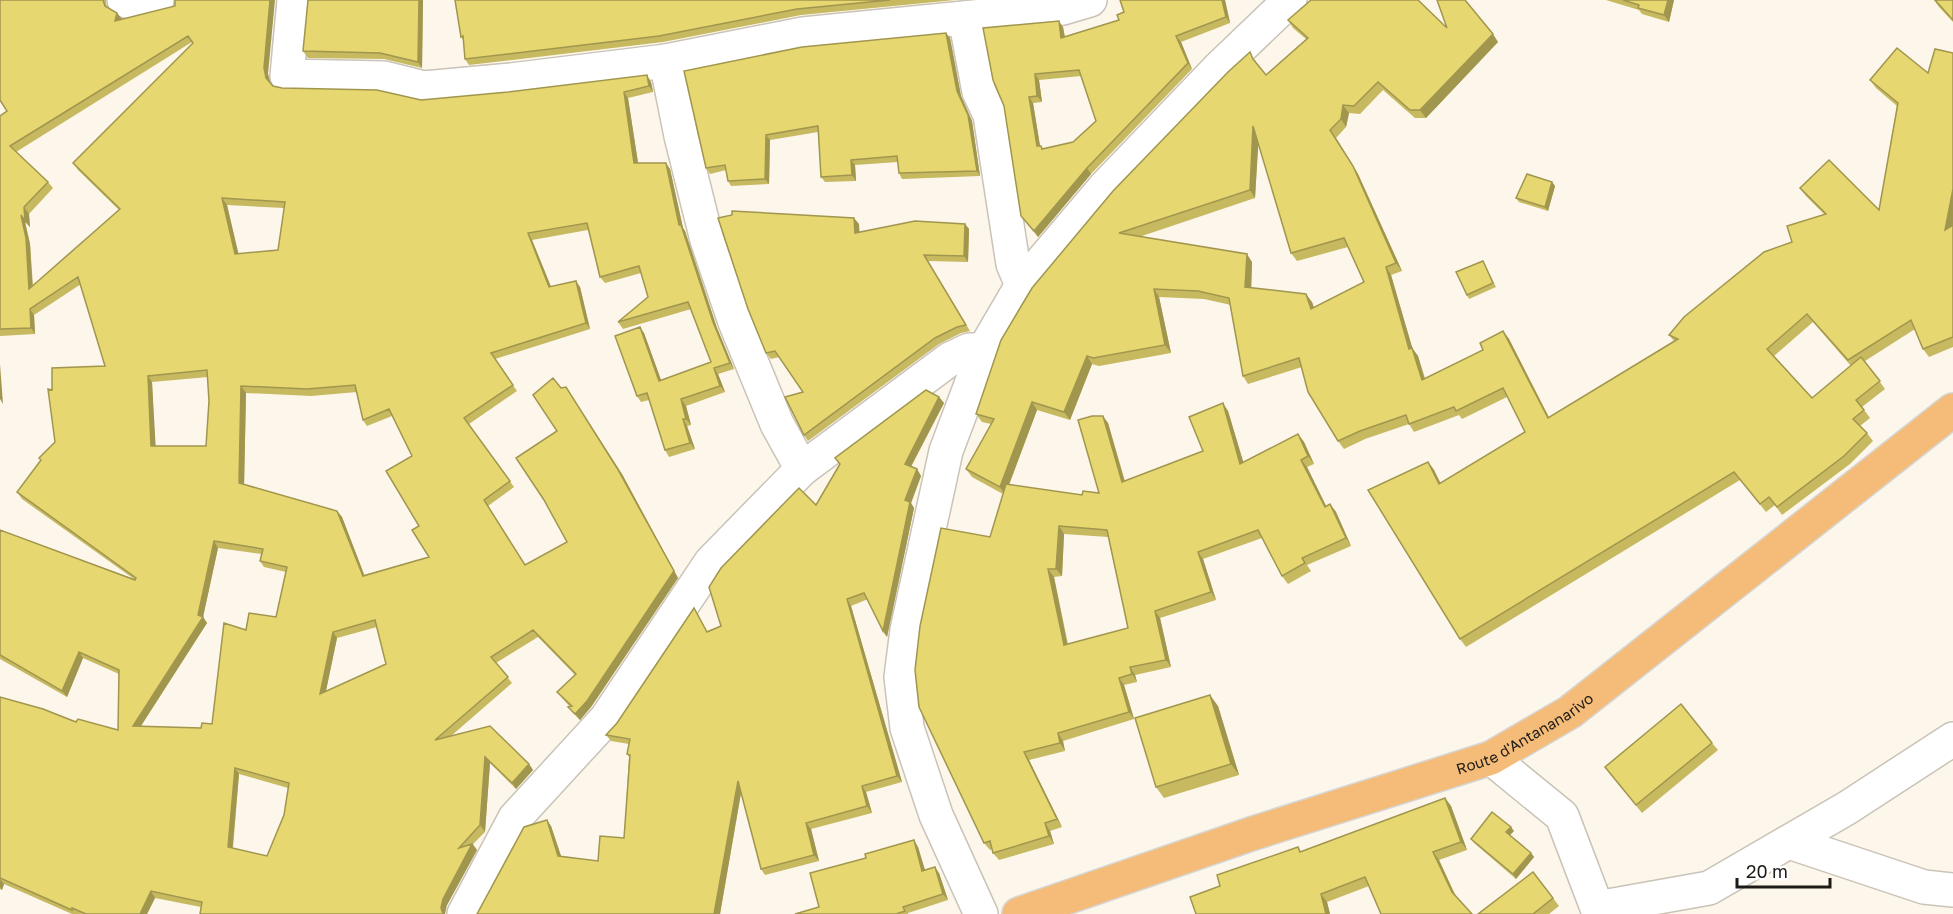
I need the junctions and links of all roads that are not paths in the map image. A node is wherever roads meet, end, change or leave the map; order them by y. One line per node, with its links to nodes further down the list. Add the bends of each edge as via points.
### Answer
1 (124, 0): 2 (street)
2 (157, 0)
3 (294, 0): 7 (street, via 286,76 384,78 424,88)
4 (1090, 0): 6 (street, via 1063,8)
5 (1290, 0): 8 (street, via 1105,187)
6 (974, 11): 7 (street, via 803,33); 8 (street, via 979,92 990,115 1013,264)
7 (666, 61): 11 (street, via 707,240 777,424)
8 (1022, 285): 9 (street)
9 (984, 350): 11 (street, via 969,350 950,359); 18 (street, via 946,452 907,630 901,677 907,728 936,815)
10 (1953, 410): 13 (main road, Route d'Antananarivo, via 1570,712)
11 (802, 469): 17 (street, via 711,562 606,719 515,818)
12 (1953, 739): 14 (street)
13 (1491, 758): 16 (street, via 1562,816); 19 (main road, Route d'Antananarivo, via 1251,834)
14 (1789, 842): 15 (street, via 1924,887); 16 (street, via 1709,888)
15 (1953, 890)
16 (1593, 911)
17 (464, 914)
18 (981, 914)
19 (1019, 914)

